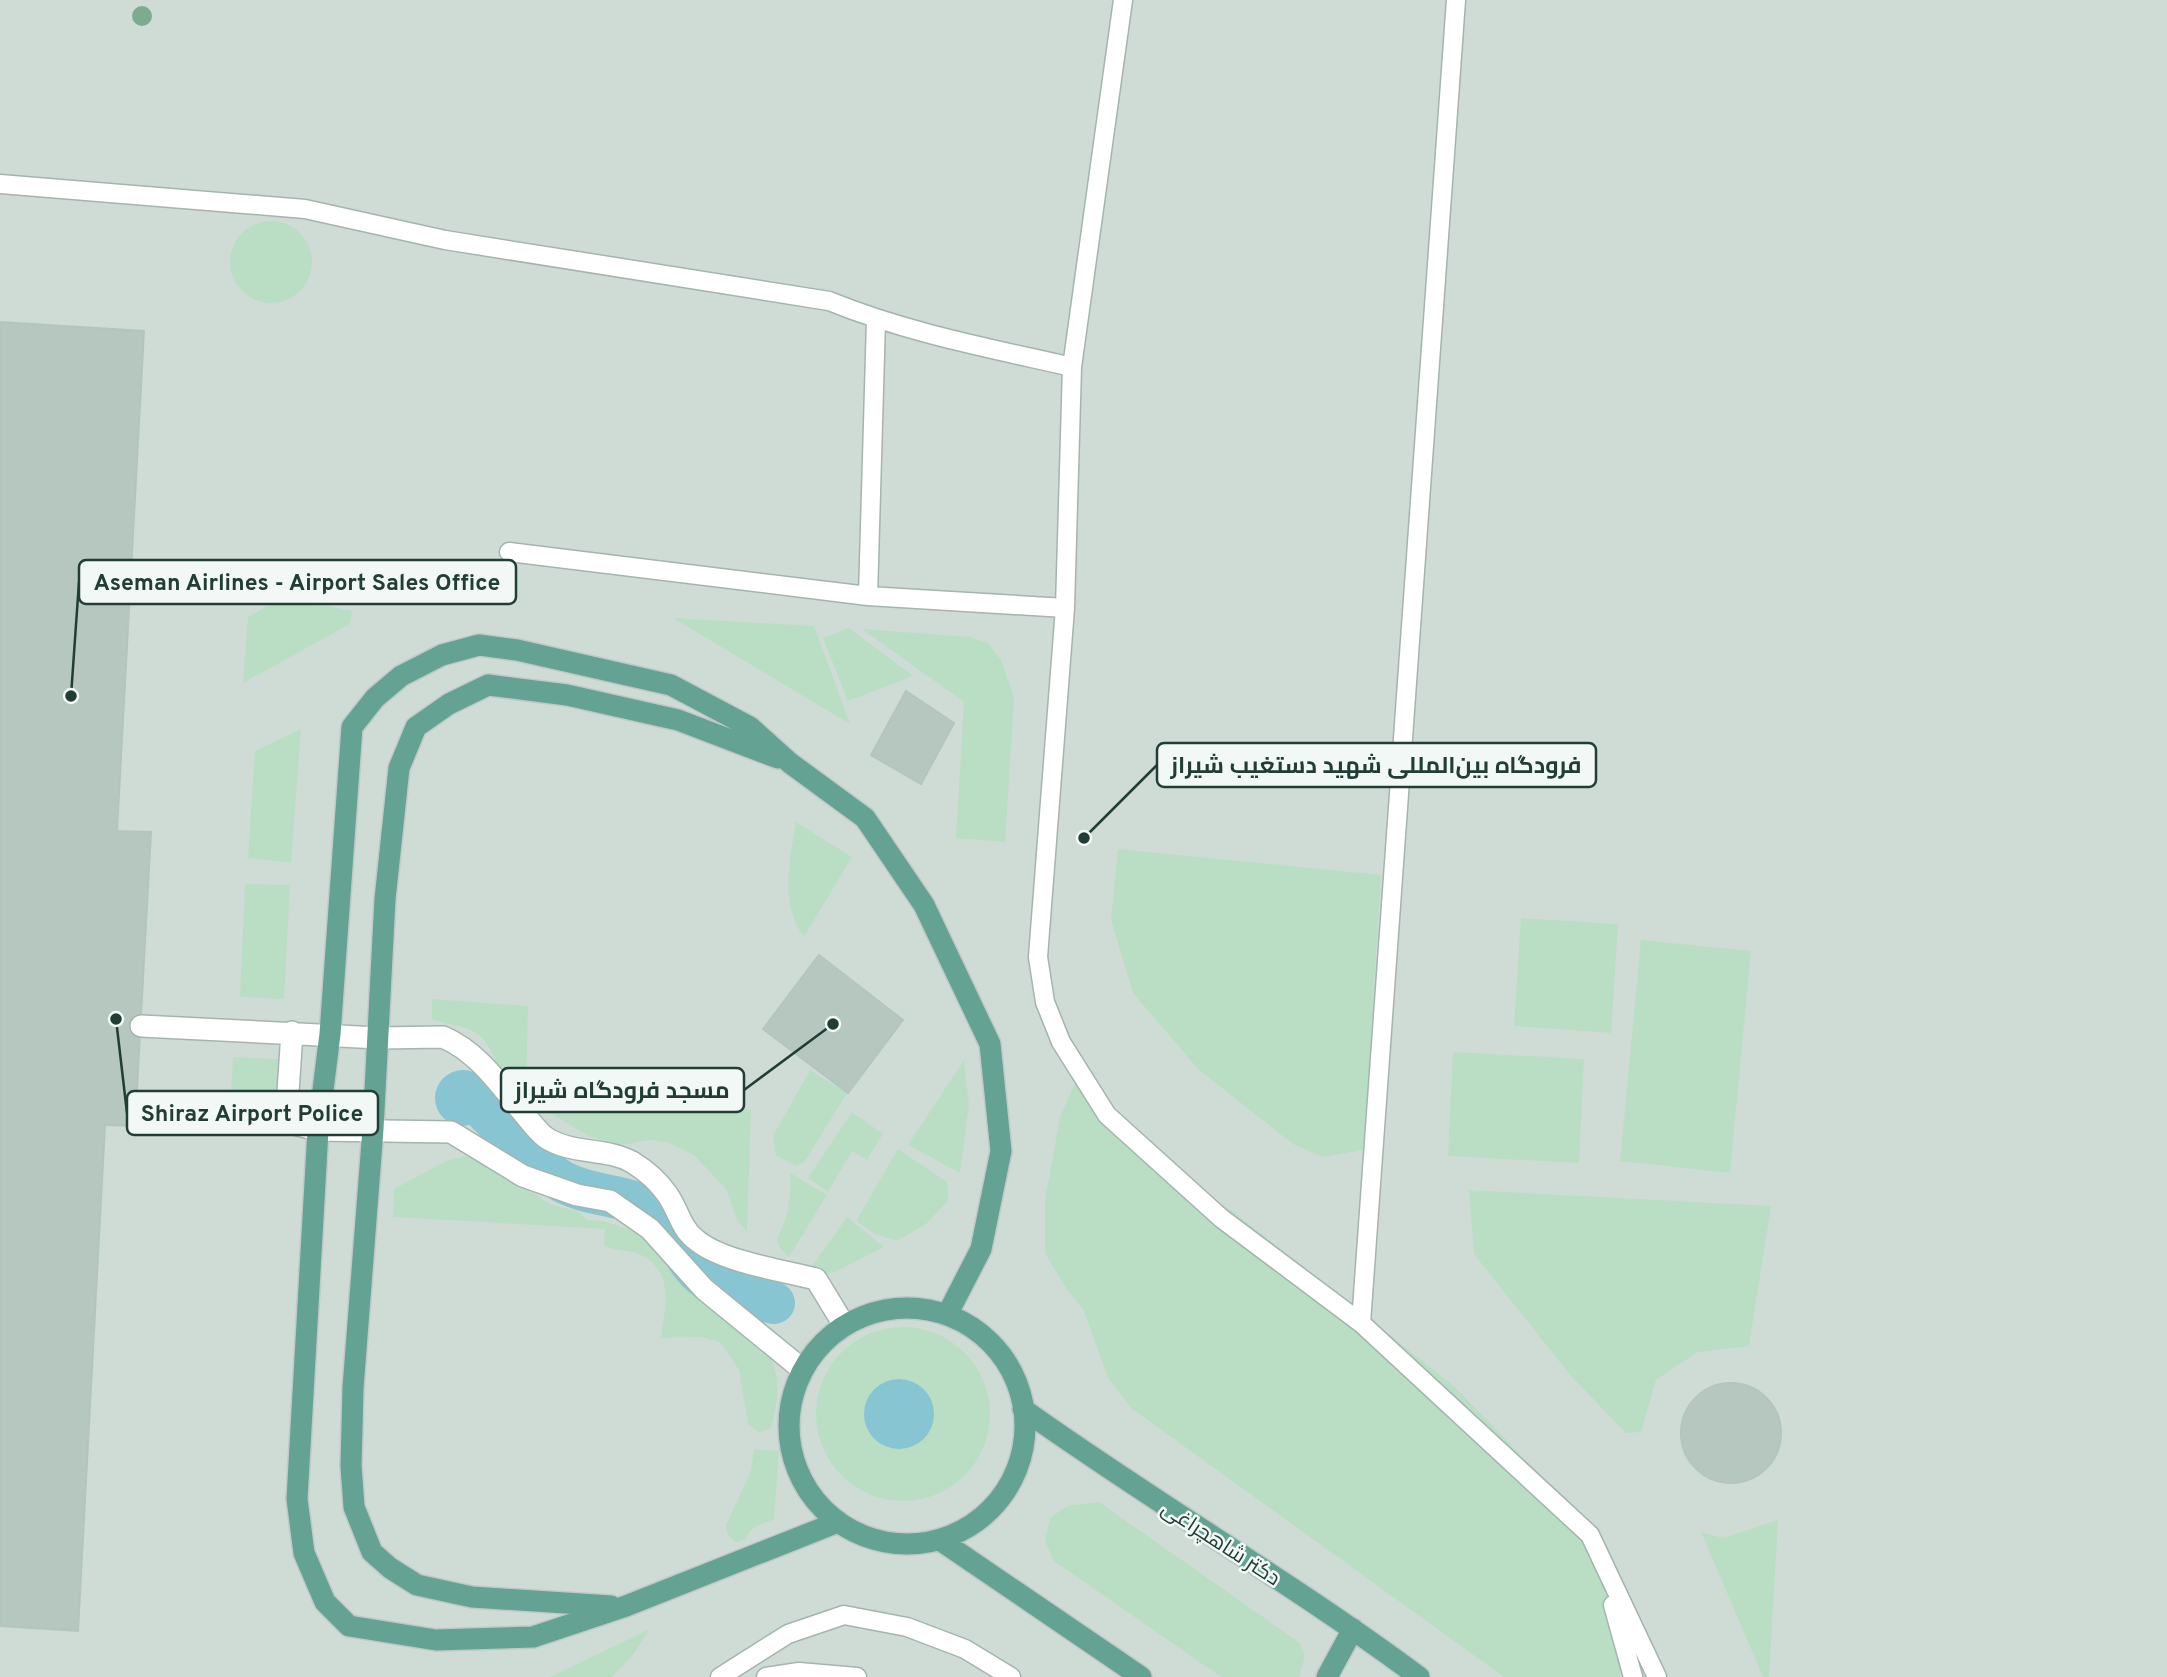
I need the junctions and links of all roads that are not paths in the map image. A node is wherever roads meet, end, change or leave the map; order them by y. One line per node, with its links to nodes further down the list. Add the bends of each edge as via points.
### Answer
1 (1123, 0): 5 (lane)
2 (1456, 0): 17 (lane)
3 (0, 184): 4 (lane, via 305,209 445,240 829,300)
4 (876, 320): 5 (lane, via 958,344); 7 (lane)
5 (1072, 367): 8 (lane)
6 (509, 552): 7 (lane)
7 (868, 596): 8 (lane)
8 (1065, 608): 17 (lane, via 1038,957 1045,1003 1061,1042 1107,1115 1221,1218)
9 (790, 763): 12 (main road, via 750,727 671,685 530,653 479,645 442,655 401,676 375,698 352,727); 13 (main road, via 678,720 567,695 488,685 449,704 416,727 399,768 385,899); 16 (main road, via 865,818 924,905 990,1044 1001,1151 981,1249)
10 (141, 1026): 11 (street)
11 (292, 1032): 12 (street); 15 (street, via 286,1122)
12 (330, 1034): 13 (street); 15 (main road)
13 (379, 1038): 14 (main road); 18 (street, via 443,1037 465,1049 545,1137 629,1160 651,1175 668,1195 694,1239 713,1252 816,1279)
14 (373, 1129): 15 (street); 19 (street, via 451,1132 523,1176 577,1195 610,1200 650,1229 704,1289); 24 (main road, via 351,1466 354,1507 372,1552 417,1585 472,1597)
15 (318, 1130): 24 (main road, via 297,1499 304,1553 325,1602 349,1626 436,1640 533,1637)
16 (947, 1315): 18 (main road, via 894,1308); 20 (main road, via 975,1330 998,1351 1015,1378)
17 (1361, 1323): 22 (lane)
18 (844, 1325): 19 (main road, via 820,1345)
19 (803, 1370): 21 (main road, via 791,1402 789,1436 797,1468 813,1498)
20 (1023, 1409): 23 (main road, via 1024,1443 1014,1476 971,1526); 25 (main road, دکتر شاهچراغی, via 1107,1470)
21 (838, 1522): 23 (main road, via 887,1543); 24 (main road)
22 (1590, 1535): 33 (lane); 34 (lane)
23 (940, 1540): 30 (main road)
24 (626, 1606)
25 (1353, 1629): 31 (main road); 32 (main road, دکتر شاهچراغی)
26 (720, 1677): 29 (lane, via 788,1634 844,1615 918,1631 965,1649)
27 (766, 1677): 28 (lane, via 799,1672)
28 (857, 1677)
29 (1011, 1677)
30 (1141, 1677)
31 (1327, 1677)
32 (1419, 1677)
33 (1633, 1677)
34 (1657, 1677)

